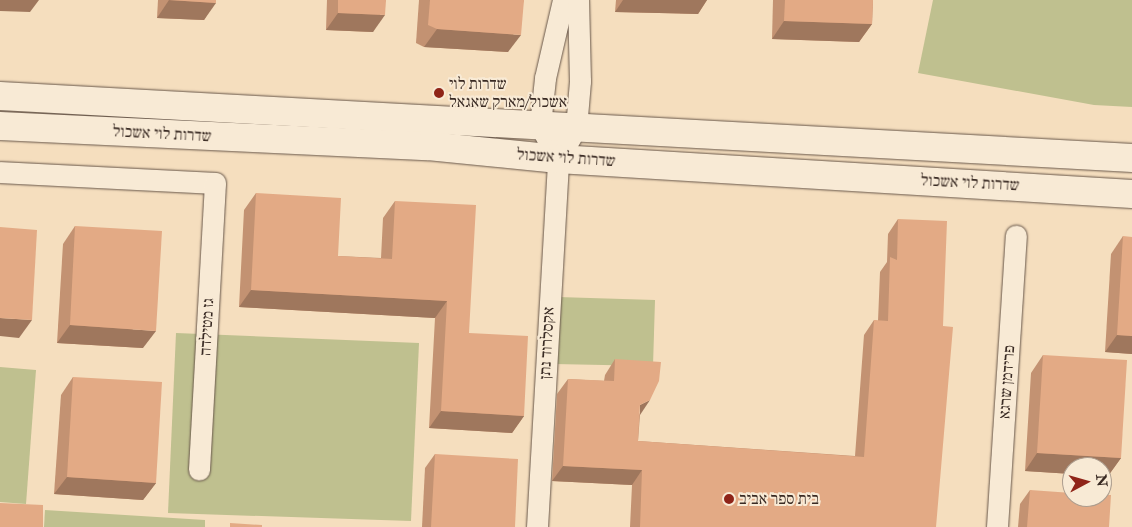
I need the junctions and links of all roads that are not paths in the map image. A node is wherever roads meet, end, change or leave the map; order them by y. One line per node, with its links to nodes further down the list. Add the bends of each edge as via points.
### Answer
1 (563, 0): 4 (street, via 545,78)
2 (578, 0): 6 (street, via 580,81)
3 (0, 96): 4 (street, שדרות לוי אשכול)
4 (540, 125): 6 (street, שדרות לוי אשכול); 8 (street)
5 (0, 126): 8 (street, שדרות לוי אשכול, via 428,146)
6 (576, 128): 7 (street, שדרות לוי אשכול); 8 (street)
7 (1132, 158)
8 (558, 159): 10 (street, שדרות לוי אשכול); 13 (street, אקסלרוד נתן)
9 (0, 172): 12 (street, גז מטילדה, via 215,183)
10 (1132, 194)
11 (1016, 236): 14 (street, פרידמן שרגא)
12 (199, 470)
13 (537, 527)
14 (997, 527)

